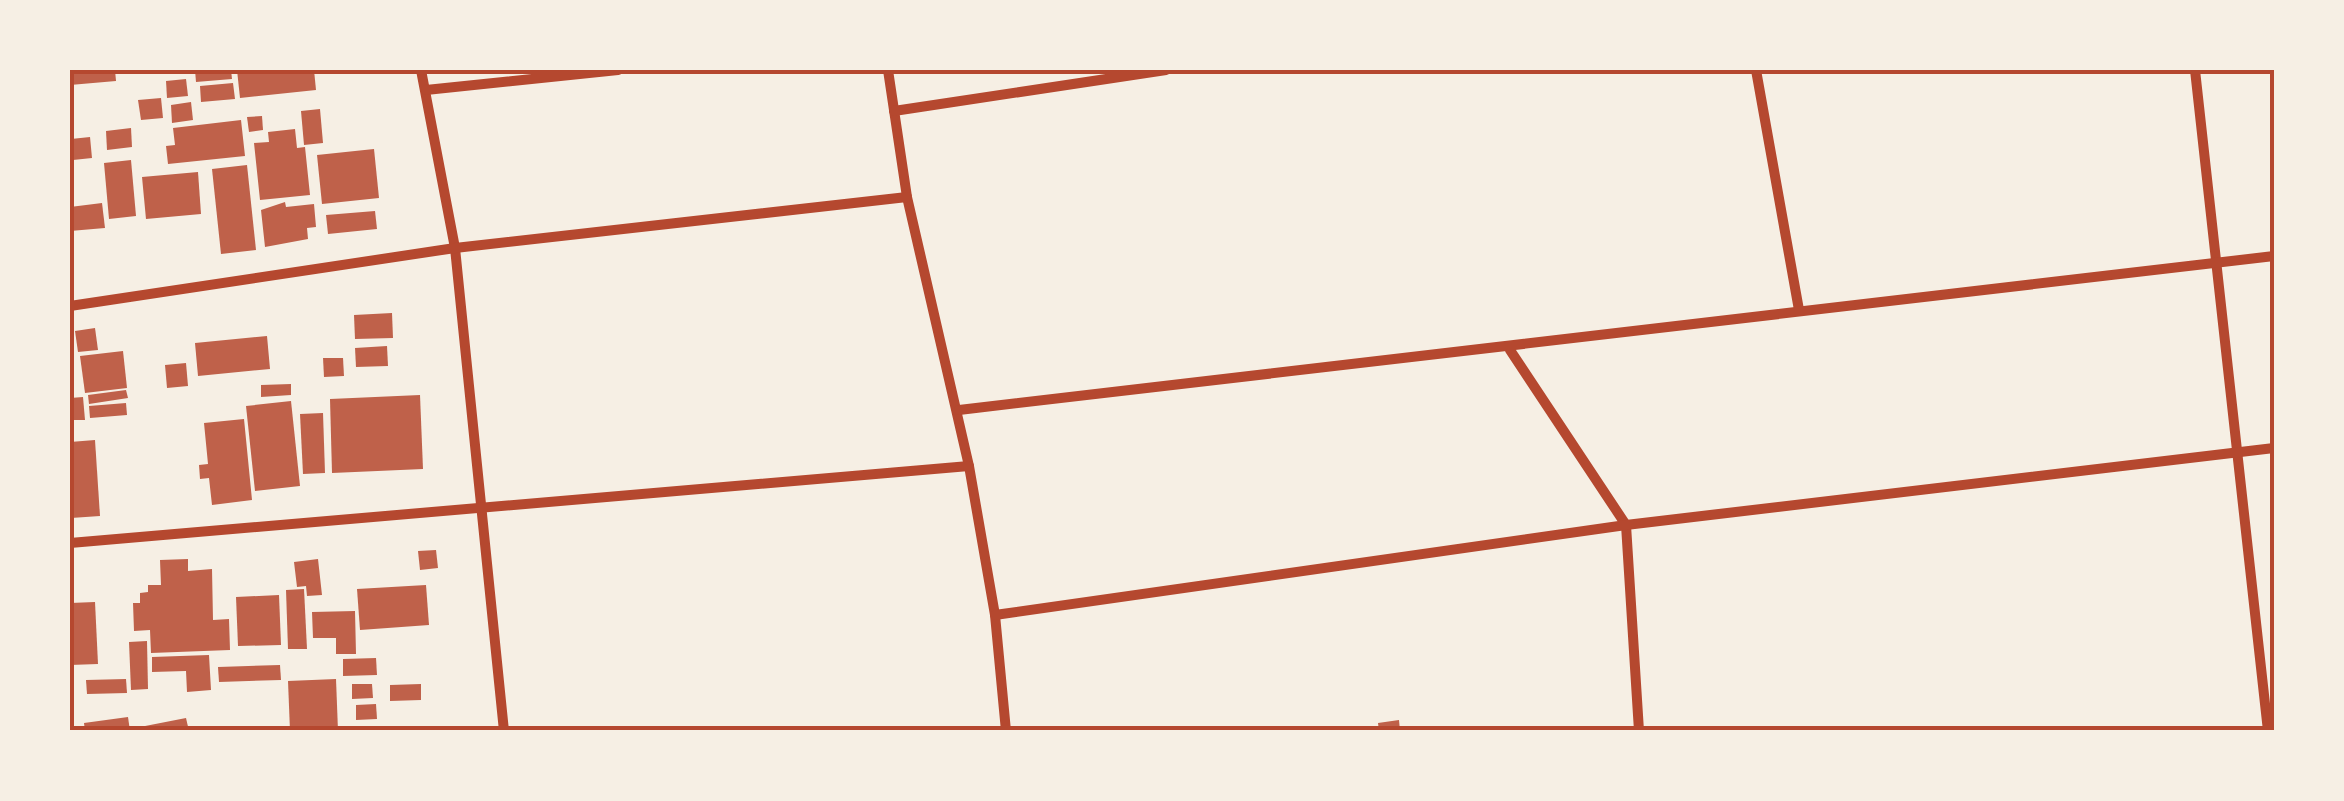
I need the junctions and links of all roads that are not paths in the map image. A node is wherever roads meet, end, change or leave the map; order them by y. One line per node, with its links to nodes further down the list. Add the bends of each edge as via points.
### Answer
1 (422, 70): 7 (street)
2 (618, 70): 7 (street)
3 (888, 70): 8 (street)
4 (1166, 70): 8 (street)
5 (1756, 70): 14 (street)
6 (2195, 70): 12 (street)
7 (426, 90): 10 (street)
8 (894, 111): 9 (street)
9 (907, 196): 10 (street); 16 (street)
10 (455, 248): 13 (street); 20 (street)
11 (2274, 256): 12 (street)
12 (2214, 263): 14 (street); 18 (street)
13 (70, 306)
14 (1799, 310): 15 (street)
15 (1510, 350): 16 (street); 21 (street)
16 (959, 410): 19 (street)
17 (2274, 448): 18 (street)
18 (2240, 452): 21 (street); 27 (street)
19 (970, 466): 20 (street); 23 (street)
20 (484, 510): 22 (street); 24 (street)
21 (1626, 525): 23 (street); 26 (street)
22 (70, 543)
23 (995, 615): 25 (street)
24 (504, 731)
25 (1006, 731)
26 (1639, 731)
27 (2268, 731)

